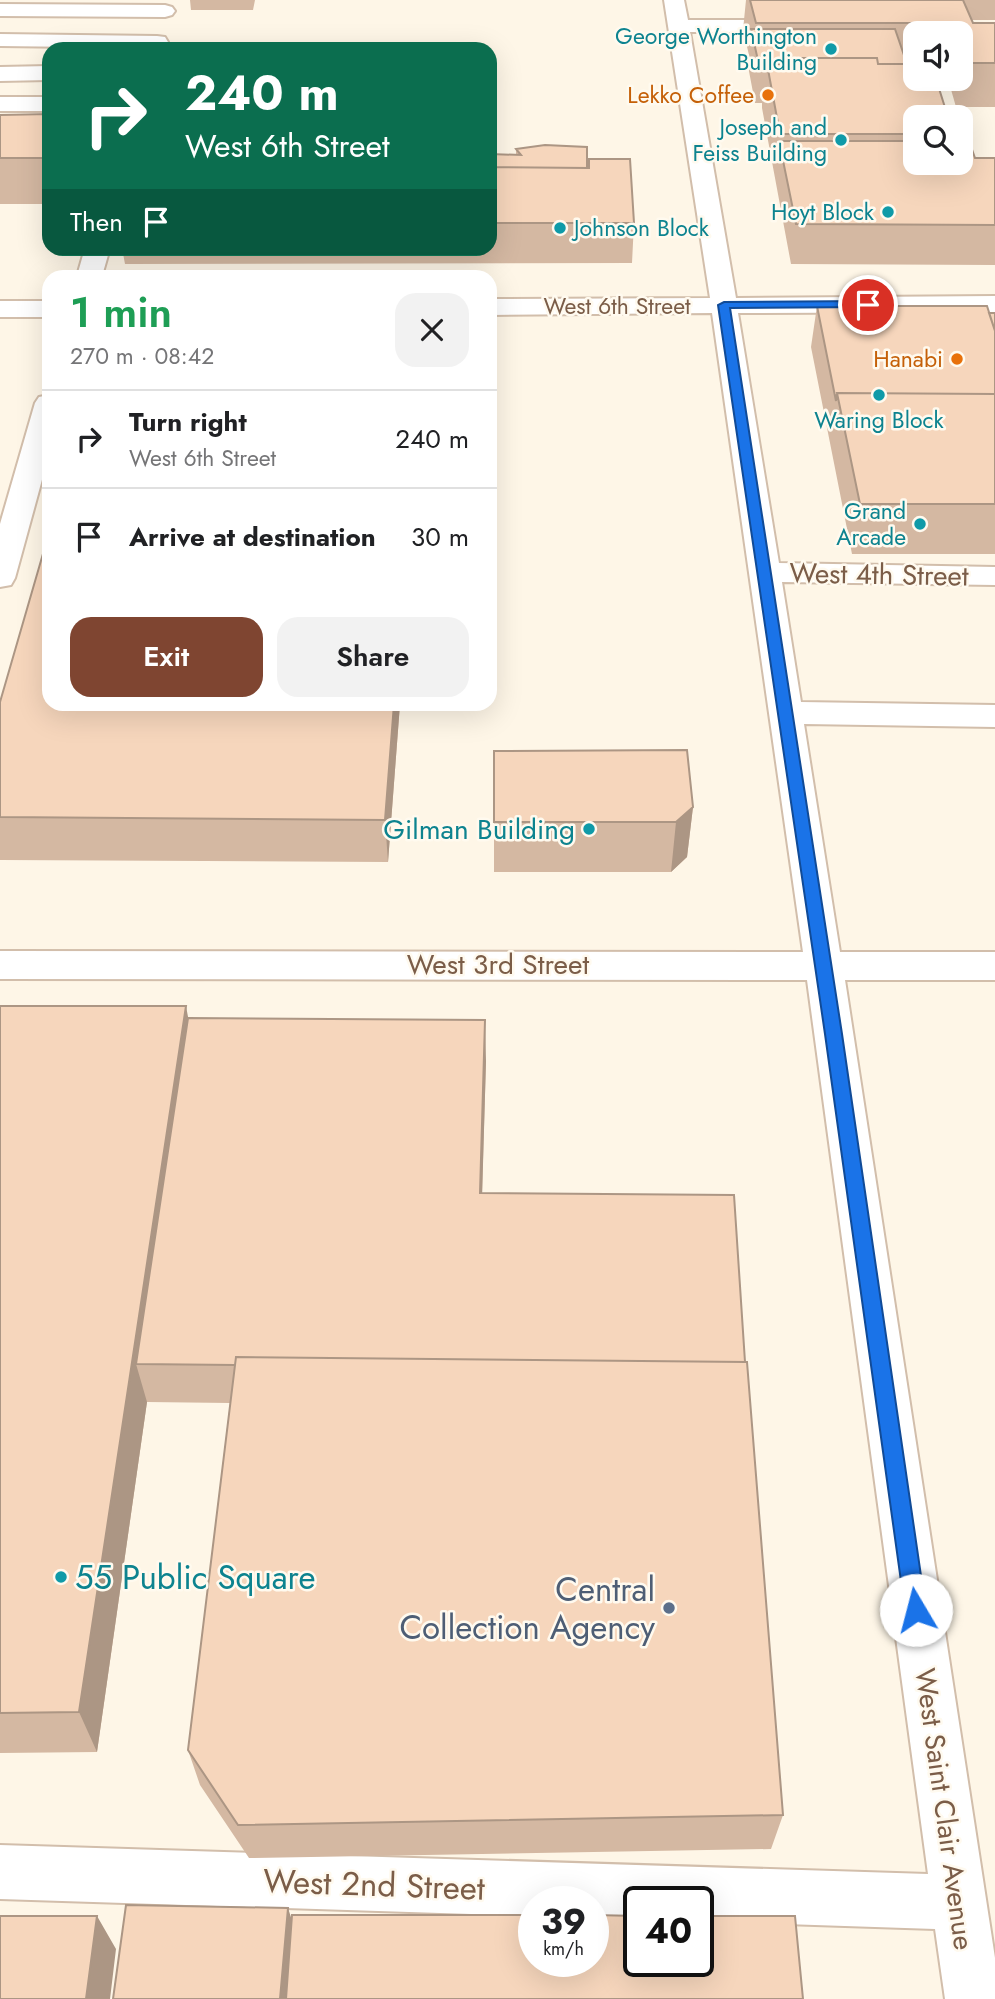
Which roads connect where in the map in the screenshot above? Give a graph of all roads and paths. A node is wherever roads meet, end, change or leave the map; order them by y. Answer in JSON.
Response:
{"nodes":[{"id":1,"x":674,"y":0,"type":"edge"},
{"id":2,"x":52,"y":5,"type":"edge"},
{"id":3,"x":167,"y":6,"type":"edge"},
{"id":4,"x":0,"y":10,"type":"edge"},
{"id":5,"x":812,"y":25,"type":"edge"},
{"id":6,"x":679,"y":26,"type":"junction"},
{"id":7,"x":0,"y":40,"type":"edge"},
{"id":8,"x":36,"y":40,"type":"junction"},
{"id":9,"x":84,"y":42,"type":"edge"},
{"id":10,"x":156,"y":42,"type":"edge"},
{"id":11,"x":42,"y":73,"type":"edge"},
{"id":12,"x":0,"y":74,"type":"edge"},
{"id":13,"x":0,"y":104,"type":"edge"},
{"id":14,"x":42,"y":104,"type":"edge"},
{"id":15,"x":995,"y":304,"type":"edge"},
{"id":16,"x":724,"y":305,"type":"junction"},
{"id":17,"x":497,"y":307,"type":"edge"},
{"id":18,"x":0,"y":309,"type":"edge"},
{"id":19,"x":42,"y":309,"type":"edge"},
{"id":20,"x":42,"y":429,"type":"edge"},
{"id":21,"x":763,"y":572,"type":"junction"},
{"id":22,"x":995,"y":576,"type":"edge"},
{"id":23,"x":0,"y":578,"type":"edge"},
{"id":24,"x":785,"y":713,"type":"junction"},
{"id":25,"x":995,"y":716,"type":"edge"},
{"id":26,"x":0,"y":965,"type":"edge"},
{"id":27,"x":821,"y":965,"type":"junction"},
{"id":28,"x":995,"y":966,"type":"edge"},
{"id":29,"x":0,"y":1872,"type":"edge"},
{"id":30,"x":959,"y":1902,"type":"junction"},
{"id":31,"x":973,"y":1999,"type":"edge"}],
"edges":[{"from":1,"to":6,"type":"street","name":"West Saint Clair Avenue"},
{"from":2,"to":3,"type":"street"},
{"from":2,"to":4,"type":"street"},
{"from":2,"to":8,"type":"street"},
{"from":3,"to":10,"type":"street"},
{"from":5,"to":6,"type":"street"},
{"from":6,"to":16,"type":"street","name":"West Saint Clair Avenue"},
{"from":7,"to":8,"type":"street"},
{"from":8,"to":9,"type":"street"},
{"from":11,"to":12,"type":"street"},
{"from":13,"to":14,"type":"street"},
{"from":15,"to":16,"type":"street","name":"West 6th Street"},
{"from":16,"to":17,"type":"street","name":"West 6th Street"},
{"from":16,"to":21,"type":"street","name":"West Saint Clair Avenue"},
{"from":18,"to":19,"type":"street"},
{"from":20,"to":23,"type":"street"},
{"from":21,"to":22,"type":"street","name":"West 4th Street"},
{"from":21,"to":24,"type":"street","name":"West Saint Clair Avenue"},
{"from":24,"to":25,"type":"street"},
{"from":24,"to":27,"type":"street","name":"West Saint Clair Avenue"},
{"from":26,"to":27,"type":"street","name":"West 3rd Street"},
{"from":27,"to":28,"type":"street","name":"West 3rd Street"},
{"from":27,"to":30,"type":"street","name":"West Saint Clair Avenue"},
{"from":29,"to":30,"type":"street","name":"West 2nd Street"},
{"from":30,"to":31,"type":"street","name":"West Saint Clair Avenue"}]}
